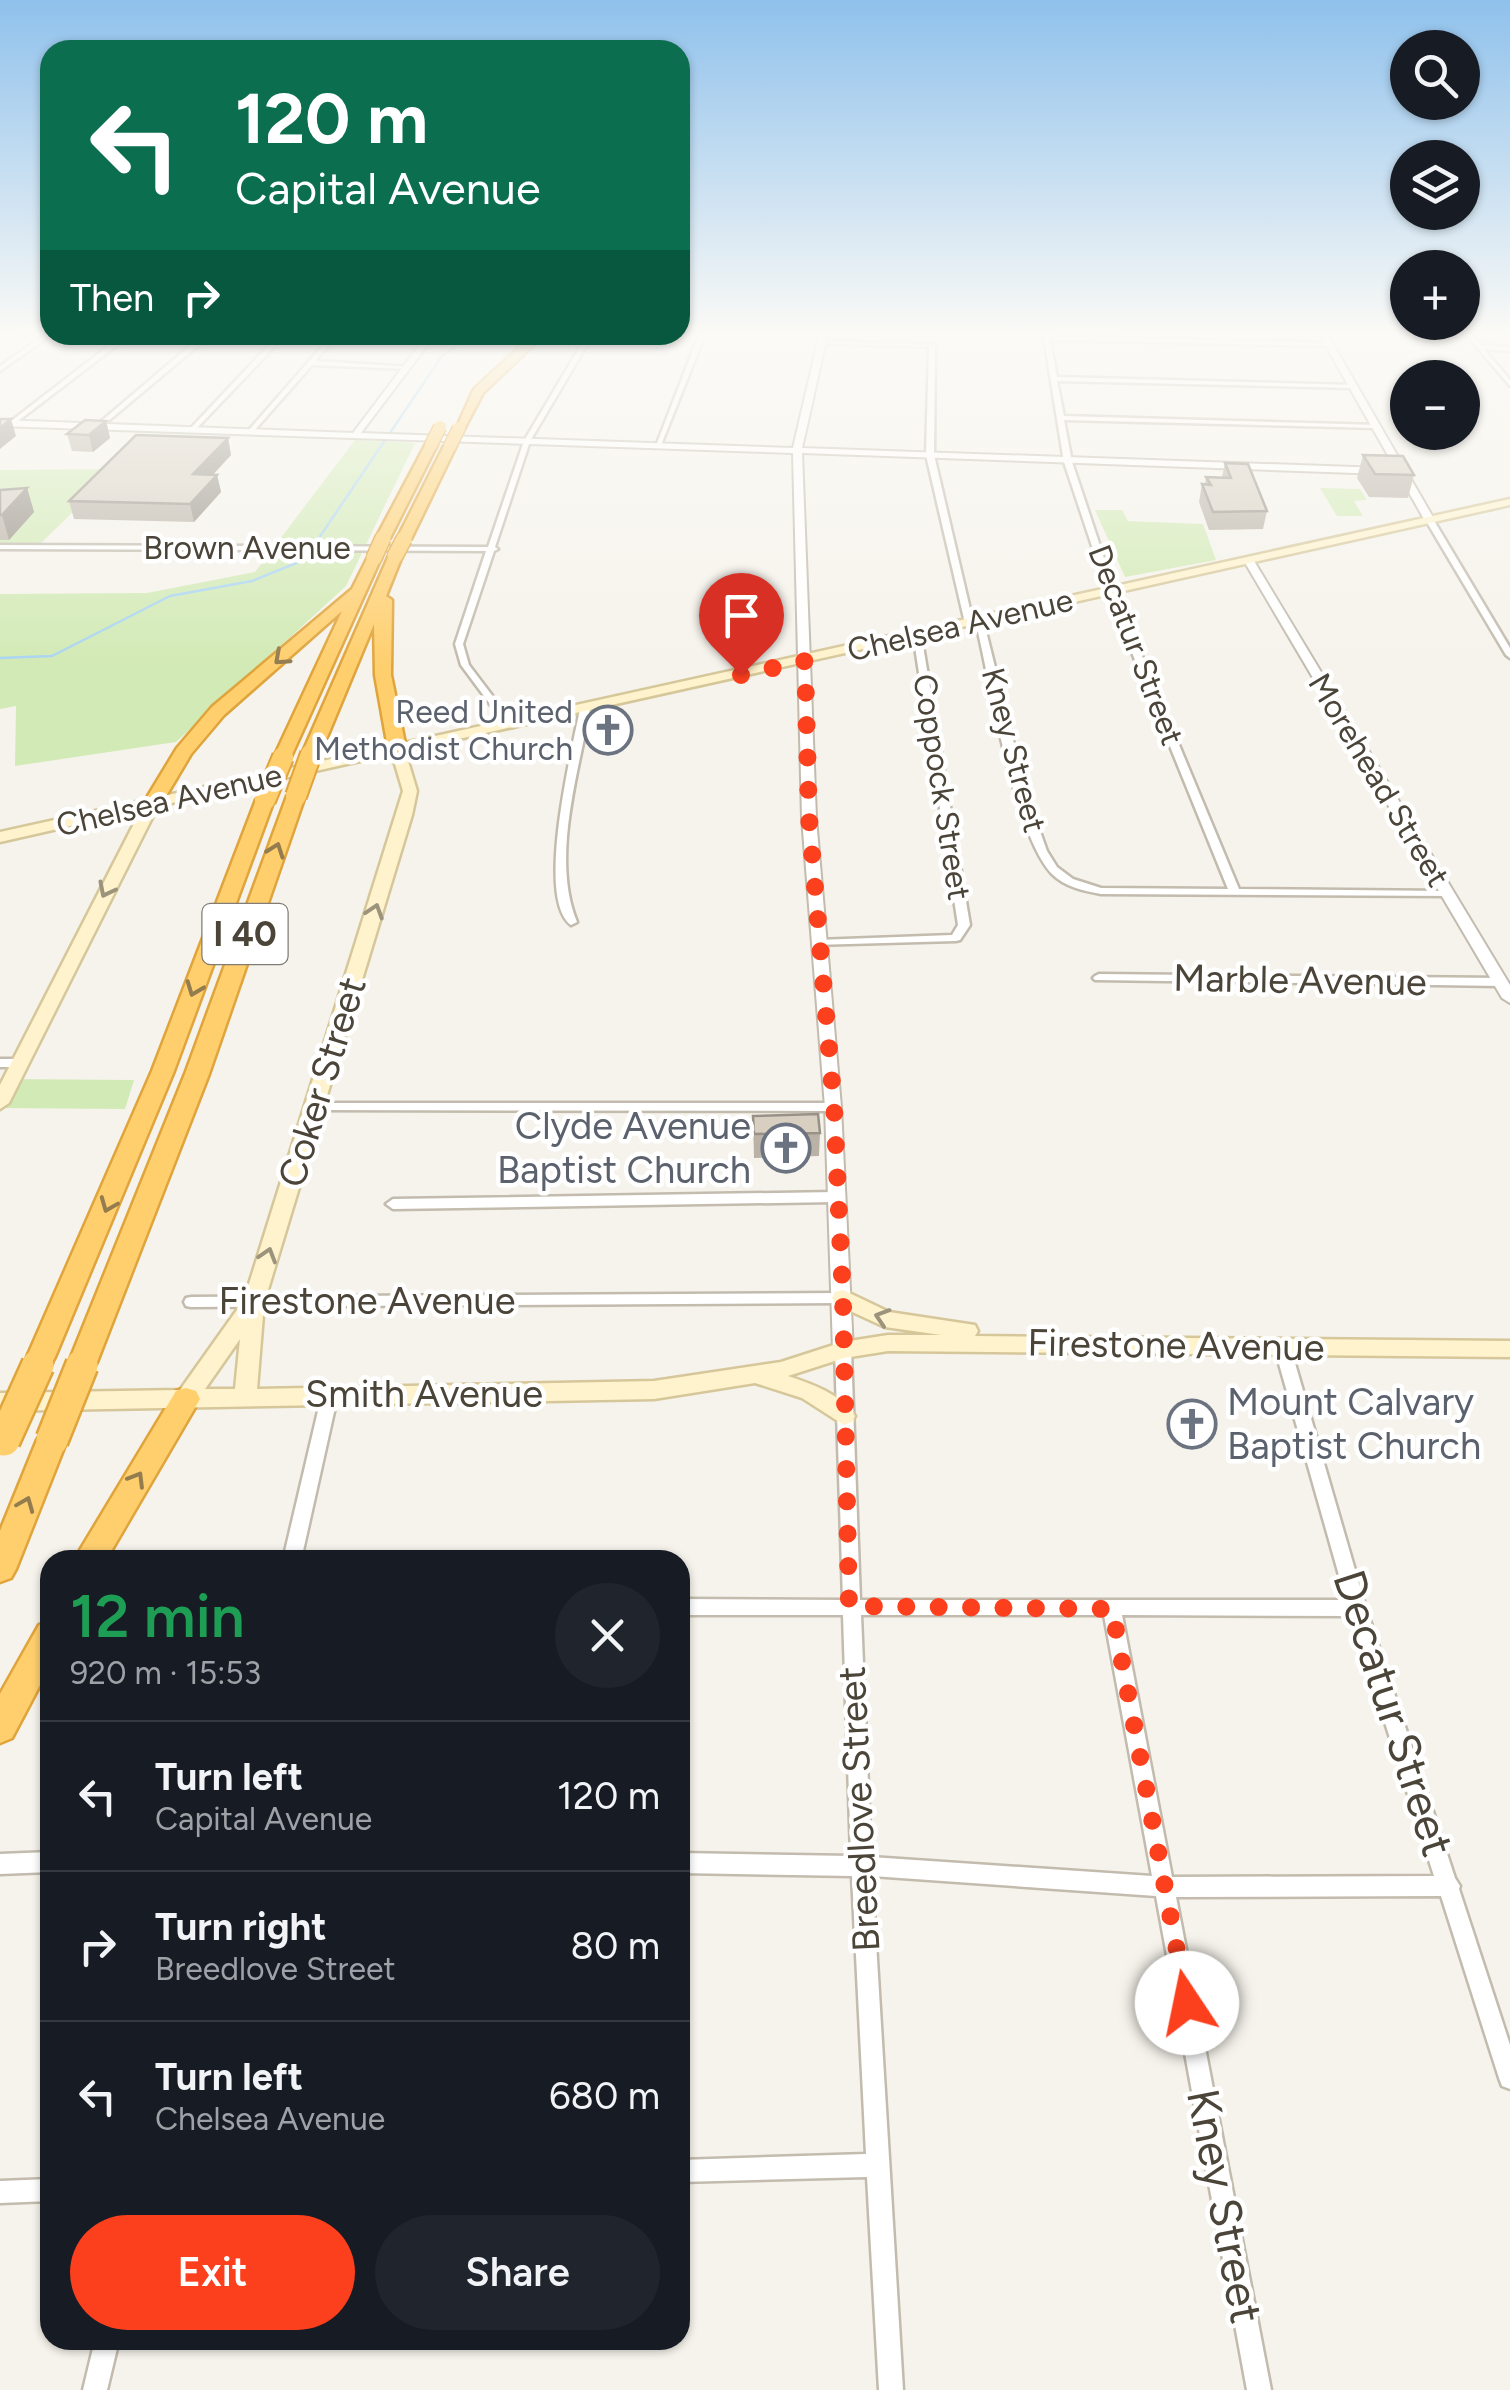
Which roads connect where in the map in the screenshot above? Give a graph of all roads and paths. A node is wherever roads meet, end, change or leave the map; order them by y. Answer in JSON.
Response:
{"nodes":[{"id":1,"x":432,"y":444,"type":"edge"},
{"id":2,"x":451,"y":444,"type":"edge"},
{"id":3,"x":526,"y":444,"type":"edge"},
{"id":4,"x":610,"y":444,"type":"edge"},
{"id":5,"x":798,"y":444,"type":"edge"},
{"id":6,"x":930,"y":444,"type":"edge"},
{"id":7,"x":1065,"y":444,"type":"edge"},
{"id":8,"x":1387,"y":444,"type":"edge"},
{"id":9,"x":658,"y":445,"type":"joint"},
{"id":10,"x":797,"y":449,"type":"junction"},
{"id":11,"x":930,"y":455,"type":"junction"},
{"id":12,"x":1068,"y":462,"type":"junction"},
{"id":13,"x":1404,"y":472,"type":"junction"},
{"id":14,"x":1510,"y":502,"type":"edge"},
{"id":15,"x":1429,"y":519,"type":"junction"},
{"id":16,"x":0,"y":547,"type":"edge"},
{"id":17,"x":378,"y":548,"type":"junction"},
{"id":18,"x":494,"y":549,"type":"junction"},
{"id":19,"x":392,"y":562,"type":"junction"},
{"id":20,"x":1249,"y":562,"type":"junction"},
{"id":21,"x":1111,"y":591,"type":"junction"},
{"id":22,"x":354,"y":594,"type":"junction"},
{"id":23,"x":969,"y":623,"type":"junction"},
{"id":24,"x":917,"y":634,"type":"junction"},
{"id":25,"x":1510,"y":655,"type":"edge"},
{"id":26,"x":805,"y":661,"type":"junction"},
{"id":27,"x":585,"y":709,"type":"junction"},
{"id":28,"x":510,"y":724,"type":"junction"},
{"id":29,"x":398,"y":748,"type":"junction"},
{"id":30,"x":152,"y":804,"type":"junction"},
{"id":31,"x":0,"y":838,"type":"edge"},
{"id":32,"x":1236,"y":892,"type":"junction"},
{"id":33,"x":1448,"y":894,"type":"junction"},
{"id":34,"x":571,"y":922,"type":"dead end"},
{"id":35,"x":817,"y":944,"type":"junction"},
{"id":36,"x":1099,"y":978,"type":"dead end"},
{"id":37,"x":1500,"y":982,"type":"junction"},
{"id":38,"x":1510,"y":998,"type":"edge"},
{"id":39,"x":22,"y":1062,"type":"junction"},
{"id":40,"x":0,"y":1063,"type":"edge"},
{"id":41,"x":0,"y":1104,"type":"edge"},
{"id":42,"x":834,"y":1106,"type":"junction"},
{"id":43,"x":316,"y":1107,"type":"junction"},
{"id":44,"x":835,"y":1198,"type":"junction"},
{"id":45,"x":393,"y":1204,"type":"dead end"},
{"id":46,"x":843,"y":1298,"type":"junction"},
{"id":47,"x":191,"y":1302,"type":"dead end"},
{"id":48,"x":254,"y":1302,"type":"junction"},
{"id":49,"x":992,"y":1342,"type":"junction"},
{"id":50,"x":1282,"y":1346,"type":"junction"},
{"id":51,"x":1510,"y":1349,"type":"edge"},
{"id":52,"x":842,"y":1350,"type":"junction"},
{"id":53,"x":756,"y":1374,"type":"junction"},
{"id":54,"x":330,"y":1394,"type":"junction"},
{"id":55,"x":245,"y":1396,"type":"junction"},
{"id":56,"x":186,"y":1399,"type":"junction"},
{"id":57,"x":0,"y":1402,"type":"edge"},
{"id":58,"x":844,"y":1416,"type":"junction"},
{"id":59,"x":2,"y":1445,"type":"edge"},
{"id":60,"x":96,"y":1550,"type":"edge"},
{"id":61,"x":294,"y":1550,"type":"edge"},
{"id":62,"x":0,"y":1569,"type":"edge"},
{"id":63,"x":690,"y":1606,"type":"edge"},
{"id":64,"x":849,"y":1606,"type":"junction"},
{"id":65,"x":1357,"y":1608,"type":"junction"},
{"id":66,"x":1112,"y":1609,"type":"junction"},
{"id":67,"x":40,"y":1653,"type":"edge"},
{"id":68,"x":0,"y":1727,"type":"edge"},
{"id":69,"x":40,"y":1862,"type":"edge"},
{"id":70,"x":690,"y":1863,"type":"edge"},
{"id":71,"x":0,"y":1864,"type":"edge"},
{"id":72,"x":861,"y":1866,"type":"junction"},
{"id":73,"x":1450,"y":1886,"type":"junction"},
{"id":74,"x":1165,"y":1887,"type":"junction"},
{"id":75,"x":1510,"y":2078,"type":"edge"},
{"id":76,"x":876,"y":2165,"type":"junction"},
{"id":77,"x":690,"y":2171,"type":"edge"},
{"id":78,"x":40,"y":2190,"type":"edge"},
{"id":79,"x":0,"y":2192,"type":"edge"},
{"id":80,"x":105,"y":2350,"type":"edge"},
{"id":81,"x":95,"y":2390,"type":"edge"},
{"id":82,"x":891,"y":2390,"type":"edge"},
{"id":83,"x":1259,"y":2390,"type":"edge"}],
"edges":[{"from":1,"to":17,"type":"highway","number":"I 40","bridge":true},
{"from":2,"to":19,"type":"highway","number":"I 40","bridge":true},
{"from":3,"to":18,"type":"street"},
{"from":4,"to":9,"type":"street"},
{"from":5,"to":10,"type":"street","name":"Breedlove Street"},
{"from":6,"to":11,"type":"street","name":"Kney Street"},
{"from":7,"to":12,"type":"street","name":"Decatur Street"},
{"from":8,"to":13,"type":"street"},
{"from":9,"to":10,"type":"street"},
{"from":10,"to":11,"type":"street"},
{"from":10,"to":26,"type":"street","name":"Breedlove Street"},
{"from":11,"to":12,"type":"street"},
{"from":11,"to":23,"type":"street","name":"Kney Street"},
{"from":12,"to":13,"type":"street"},
{"from":12,"to":21,"type":"street","name":"Decatur Street"},
{"from":13,"to":15,"type":"street"},
{"from":14,"to":15,"type":"main road","name":"Chelsea Avenue"},
{"from":15,"to":20,"type":"main road","name":"Chelsea Avenue"},
{"from":15,"to":25,"type":"street"},
{"from":16,"to":17,"type":"street","name":"Brown Avenue"},
{"from":17,"to":18,"type":"street","name":"Brown Avenue"},
{"from":17,"to":22,"type":"highway","number":"I 40"},
{"from":18,"to":28,"type":"street"},
{"from":19,"to":29,"type":"highway"},
{"from":62,"to":19,"type":"highway","number":"I 40","one_way":true,"bridge":true},
{"from":20,"to":21,"type":"main road","name":"Chelsea Avenue"},
{"from":20,"to":33,"type":"street","name":"Morehead Street"},
{"from":21,"to":23,"type":"main road","name":"Chelsea Avenue"},
{"from":21,"to":32,"type":"street","name":"Decatur Street"},
{"from":22,"to":30,"type":"highway","one_way":true},
{"from":22,"to":59,"type":"highway","number":"I 40","one_way":true,"bridge":true},
{"from":23,"to":24,"type":"main road","name":"Chelsea Avenue"},
{"from":23,"to":32,"type":"street","name":"Kney Street"},
{"from":24,"to":26,"type":"main road","name":"Chelsea Avenue"},
{"from":24,"to":35,"type":"street","name":"Coppock Street"},
{"from":26,"to":27,"type":"main road","name":"Chelsea Avenue"},
{"from":26,"to":35,"type":"street","name":"Breedlove Street"},
{"from":27,"to":28,"type":"main road","name":"Chelsea Avenue"},
{"from":27,"to":34,"type":"street"},
{"from":28,"to":29,"type":"main road","name":"Chelsea Avenue"},
{"from":29,"to":30,"type":"main road","name":"Chelsea Avenue"},
{"from":43,"to":29,"type":"main road","name":"Coker Street","one_way":true},
{"from":30,"to":31,"type":"main road","name":"Chelsea Avenue"},
{"from":30,"to":39,"type":"main road","one_way":true},
{"from":32,"to":33,"type":"street"},
{"from":33,"to":37,"type":"street","name":"Morehead Street"},
{"from":35,"to":42,"type":"street","name":"Breedlove Street"},
{"from":36,"to":37,"type":"street","name":"Marble Avenue"},
{"from":37,"to":38,"type":"street","name":"Morehead Street"},
{"from":39,"to":40,"type":"street"},
{"from":39,"to":41,"type":"main road"},
{"from":42,"to":43,"type":"street"},
{"from":42,"to":44,"type":"street","name":"Breedlove Street"},
{"from":48,"to":43,"type":"main road","name":"Coker Street","one_way":true},
{"from":44,"to":45,"type":"street"},
{"from":44,"to":46,"type":"street","name":"Breedlove Street"},
{"from":46,"to":48,"type":"street","name":"Firestone Avenue"},
{"from":49,"to":46,"type":"main road","one_way":true},
{"from":46,"to":52,"type":"street","name":"Breedlove Street"},
{"from":47,"to":48,"type":"street","name":"Firestone Avenue"},
{"from":48,"to":55,"type":"main road"},
{"from":48,"to":56,"type":"main road","name":"Coker Street"},
{"from":49,"to":50,"type":"main road","name":"Firestone Avenue"},
{"from":49,"to":52,"type":"main road","name":"Firestone Avenue"},
{"from":50,"to":51,"type":"main road","name":"Firestone Avenue"},
{"from":50,"to":65,"type":"street","name":"Decatur Street"},
{"from":52,"to":53,"type":"main road","name":"Smith Avenue"},
{"from":52,"to":58,"type":"street","name":"Breedlove Street"},
{"from":53,"to":54,"type":"main road","name":"Smith Avenue"},
{"from":53,"to":58,"type":"main road"},
{"from":54,"to":55,"type":"main road","name":"Smith Avenue"},
{"from":54,"to":61,"type":"street"},
{"from":55,"to":56,"type":"main road","name":"Smith Avenue"},
{"from":56,"to":57,"type":"main road","name":"Smith Avenue"},
{"from":60,"to":56,"type":"highway","one_way":true},
{"from":58,"to":64,"type":"street","name":"Breedlove Street"},
{"from":63,"to":64,"type":"street"},
{"from":64,"to":66,"type":"street"},
{"from":64,"to":72,"type":"street","name":"Breedlove Street"},
{"from":65,"to":66,"type":"street"},
{"from":65,"to":73,"type":"street","name":"Decatur Street"},
{"from":66,"to":74,"type":"street","name":"Kney Street"},
{"from":67,"to":68,"type":"highway"},
{"from":69,"to":71,"type":"street"},
{"from":70,"to":72,"type":"street"},
{"from":72,"to":74,"type":"street"},
{"from":72,"to":76,"type":"street","name":"Breedlove Street"},
{"from":73,"to":74,"type":"street"},
{"from":73,"to":75,"type":"street","name":"Decatur Street"},
{"from":74,"to":83,"type":"street","name":"Kney Street"},
{"from":76,"to":77,"type":"street"},
{"from":76,"to":82,"type":"street","name":"Breedlove Street"},
{"from":78,"to":79,"type":"street"},
{"from":80,"to":81,"type":"street"}]}
